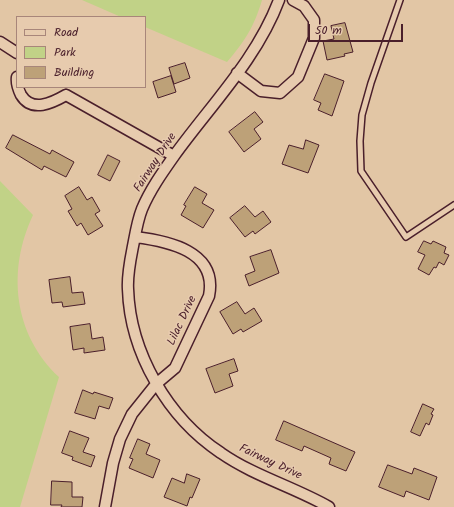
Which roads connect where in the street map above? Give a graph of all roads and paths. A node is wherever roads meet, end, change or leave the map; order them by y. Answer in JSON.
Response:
{"nodes":[{"id":1,"x":279,"y":0,"type":"edge"},
{"id":2,"x":293,"y":0,"type":"edge"},
{"id":3,"x":400,"y":0,"type":"edge"},
{"id":4,"x":0,"y":42,"type":"edge"},
{"id":5,"x":16,"y":52,"type":"edge"},
{"id":6,"x":237,"y":73,"type":"junction"},
{"id":7,"x":17,"y":88,"type":"edge"},
{"id":8,"x":65,"y":91,"type":"edge"},
{"id":9,"x":174,"y":156,"type":"junction"},
{"id":10,"x":454,"y":205,"type":"edge"},
{"id":11,"x":135,"y":237,"type":"junction"},
{"id":12,"x":156,"y":384,"type":"junction"},
{"id":13,"x":106,"y":507,"type":"edge"},
{"id":14,"x":328,"y":507,"type":"edge"}],
"edges":[{"from":1,"to":6,"type":"street","name":"Fairway Drive"},
{"from":2,"to":6,"type":"street"},
{"from":3,"to":10,"type":"lane"},
{"from":4,"to":5,"type":"street"},
{"from":6,"to":9,"type":"street","name":"Fairway Drive"},
{"from":7,"to":8,"type":"street"},
{"from":8,"to":9,"type":"street"},
{"from":9,"to":11,"type":"street","name":"Fairway Drive"},
{"from":11,"to":12,"type":"street","name":"Fairway Drive"},
{"from":11,"to":12,"type":"street","name":"Lilac Drive"},
{"from":12,"to":13,"type":"street","name":"Lilac Drive"},
{"from":12,"to":14,"type":"street","name":"Fairway Drive"}]}
